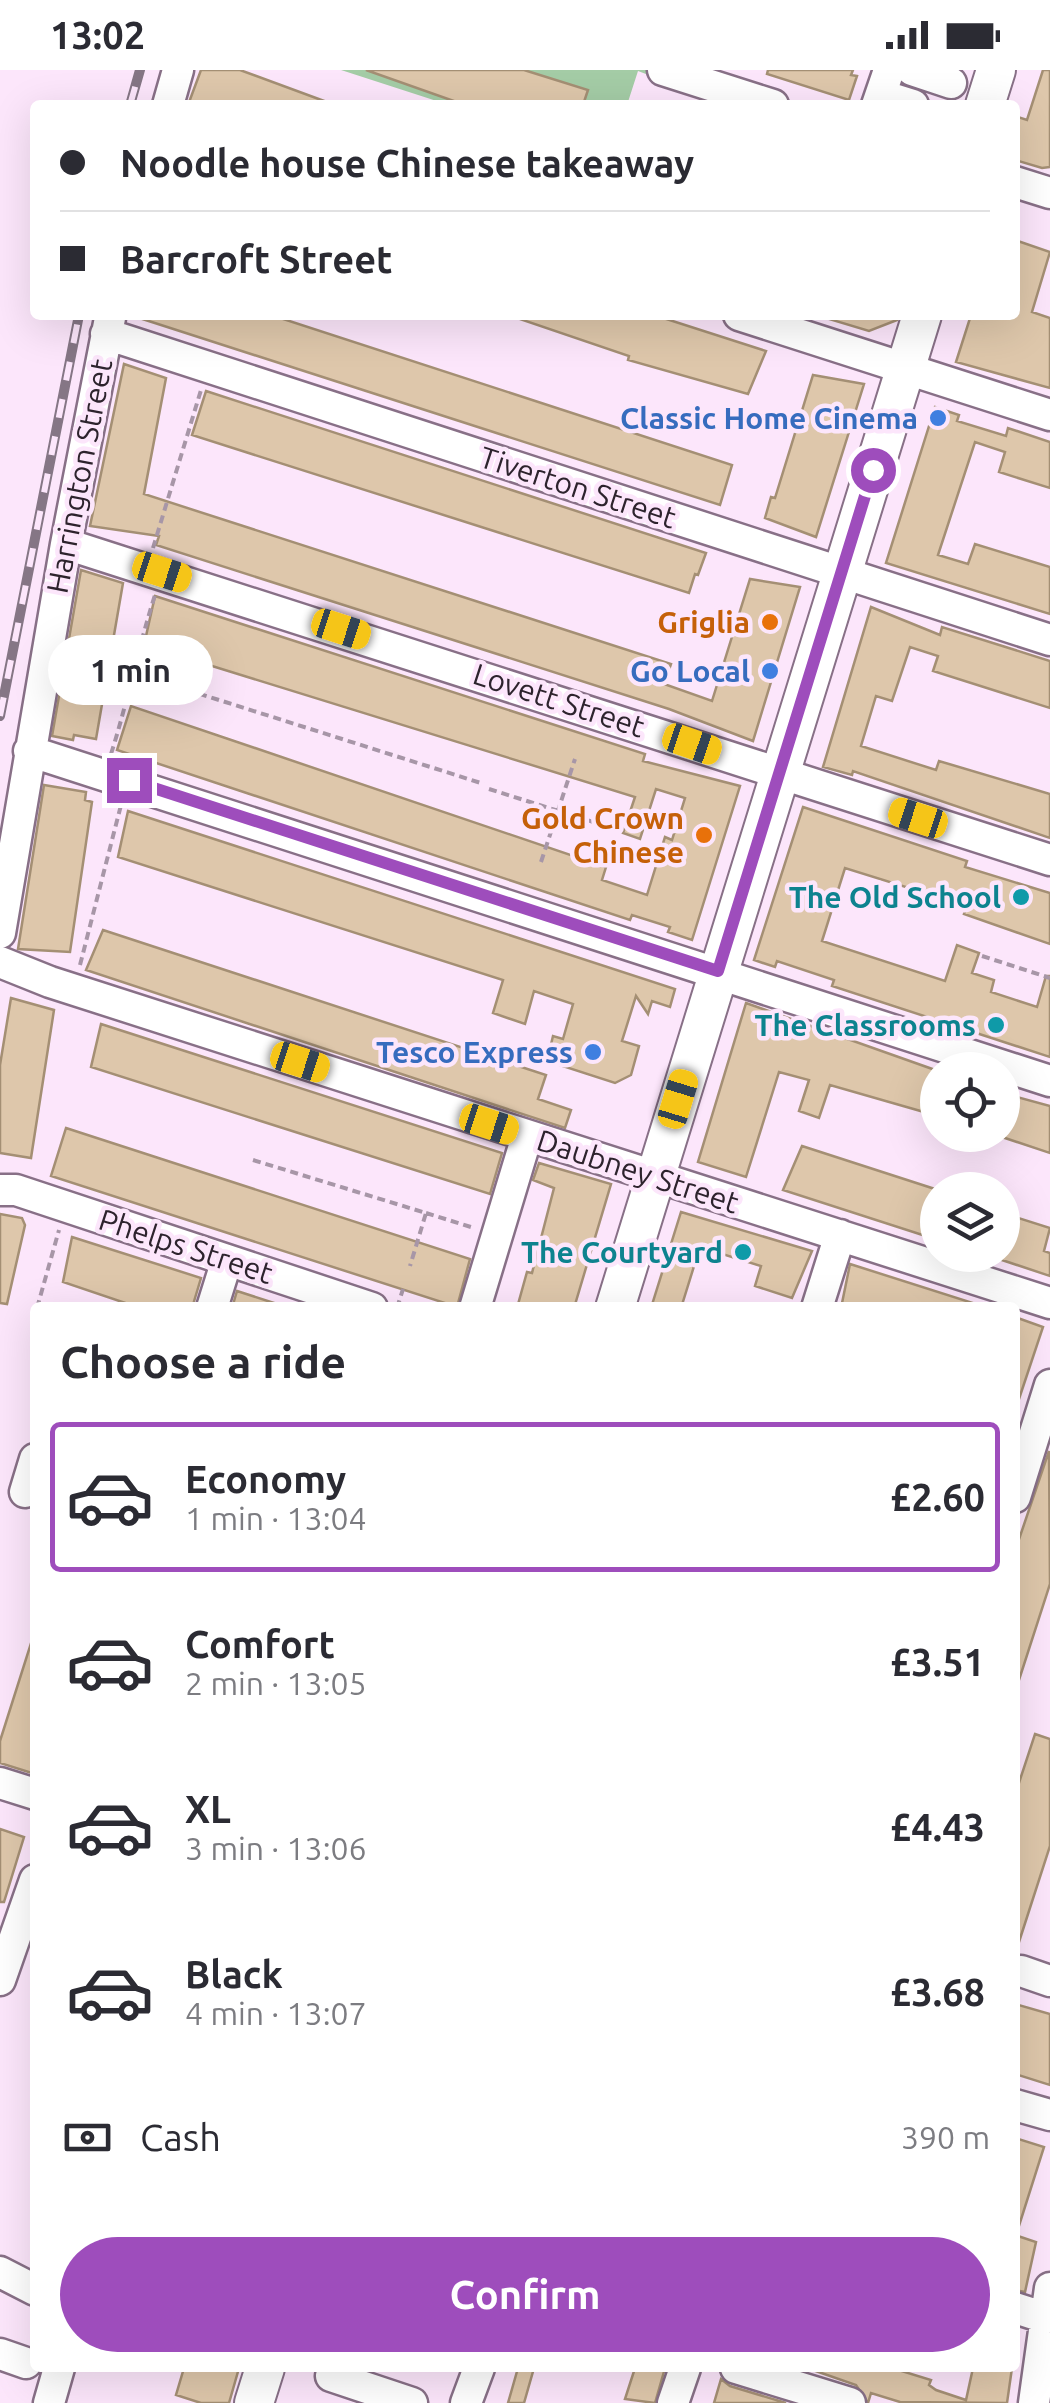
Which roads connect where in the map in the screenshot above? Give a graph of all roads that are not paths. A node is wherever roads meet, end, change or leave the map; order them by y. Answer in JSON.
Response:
{"nodes":[{"id":1,"x":178,"y":70,"type":"edge"},
{"id":2,"x":912,"y":70,"type":"edge"},
{"id":3,"x":996,"y":70,"type":"edge"},
{"id":4,"x":680,"y":73,"type":"edge"},
{"id":5,"x":950,"y":86,"type":"edge"},
{"id":6,"x":169,"y":100,"type":"edge"},
{"id":7,"x":758,"y":100,"type":"edge"},
{"id":8,"x":987,"y":100,"type":"edge"},
{"id":9,"x":1020,"y":184,"type":"edge"},
{"id":10,"x":1050,"y":193,"type":"edge"},
{"id":11,"x":755,"y":320,"type":"edge"},
{"id":12,"x":920,"y":320,"type":"edge"},
{"id":13,"x":108,"y":325,"type":"edge"},
{"id":14,"x":906,"y":368,"type":"junction"},
{"id":15,"x":1050,"y":415,"type":"edge"},
{"id":16,"x":66,"y":544,"type":"junction"},
{"id":17,"x":840,"y":572,"type":"junction"},
{"id":18,"x":1050,"y":640,"type":"edge"},
{"id":19,"x":29,"y":751,"type":"junction"},
{"id":20,"x":780,"y":774,"type":"junction"},
{"id":21,"x":1050,"y":860,"type":"edge"},
{"id":22,"x":0,"y":933,"type":"edge"},
{"id":23,"x":0,"y":962,"type":"edge"},
{"id":24,"x":718,"y":971,"type":"junction"},
{"id":25,"x":1050,"y":1081,"type":"edge"},
{"id":26,"x":527,"y":1136,"type":"junction"},
{"id":27,"x":654,"y":1177,"type":"junction"},
{"id":28,"x":0,"y":1190,"type":"edge"},
{"id":29,"x":840,"y":1235,"type":"junction"},
{"id":30,"x":227,"y":1260,"type":"junction"},
{"id":31,"x":214,"y":1302,"type":"edge"},
{"id":32,"x":354,"y":1302,"type":"edge"},
{"id":33,"x":477,"y":1302,"type":"edge"},
{"id":34,"x":617,"y":1302,"type":"edge"},
{"id":35,"x":819,"y":1302,"type":"edge"},
{"id":36,"x":1050,"y":1303,"type":"edge"},
{"id":37,"x":1050,"y":1385,"type":"edge"},
{"id":38,"x":30,"y":1475,"type":"edge"},
{"id":39,"x":1020,"y":1481,"type":"edge"},
{"id":40,"x":25,"y":1492,"type":"dead end"},
{"id":41,"x":0,"y":1783,"type":"edge"},
{"id":42,"x":30,"y":1792,"type":"edge"},
{"id":43,"x":30,"y":1890,"type":"edge"},
{"id":44,"x":9,"y":1933,"type":"edge"},
{"id":45,"x":1021,"y":1971,"type":"dead end"},
{"id":46,"x":0,"y":1980,"type":"edge"},
{"id":47,"x":1050,"y":1981,"type":"edge"},
{"id":48,"x":1020,"y":2106,"type":"edge"},
{"id":49,"x":1050,"y":2115,"type":"edge"},
{"id":50,"x":0,"y":2272,"type":"edge"},
{"id":51,"x":30,"y":2287,"type":"edge"},
{"id":52,"x":1048,"y":2303,"type":"edge"},
{"id":53,"x":1020,"y":2307,"type":"edge"},
{"id":54,"x":59,"y":2372,"type":"edge"},
{"id":55,"x":264,"y":2372,"type":"edge"},
{"id":56,"x":290,"y":2372,"type":"edge"},
{"id":57,"x":478,"y":2372,"type":"edge"},
{"id":58,"x":684,"y":2372,"type":"edge"},
{"id":59,"x":749,"y":2372,"type":"edge"},
{"id":60,"x":339,"y":2374,"type":"edge"},
{"id":61,"x":49,"y":2403,"type":"edge"},
{"id":62,"x":254,"y":2403,"type":"edge"},
{"id":63,"x":280,"y":2403,"type":"edge"},
{"id":64,"x":412,"y":2403,"type":"edge"},
{"id":65,"x":466,"y":2403,"type":"edge"},
{"id":66,"x":674,"y":2403,"type":"edge"},
{"id":67,"x":850,"y":2403,"type":"edge"},
{"id":68,"x":1034,"y":2403,"type":"edge"}],
"edges":[{"from":1,"to":6,"type":"street"},
{"from":2,"to":5,"type":"street"},
{"from":3,"to":8,"type":"main road"},
{"from":4,"to":7,"type":"street"},
{"from":9,"to":10,"type":"street"},
{"from":11,"to":14,"type":"street"},
{"from":12,"to":14,"type":"main road"},
{"from":13,"to":16,"type":"street","name":"Harrington Street"},
{"from":13,"to":17,"type":"street","name":"Tiverton Street"},
{"from":14,"to":15,"type":"street"},
{"from":14,"to":17,"type":"main road"},
{"from":16,"to":19,"type":"street","name":"Harrington Street"},
{"from":16,"to":20,"type":"street","name":"Lovett Street"},
{"from":17,"to":18,"type":"street","name":"Tiverton Street"},
{"from":17,"to":20,"type":"main road"},
{"from":19,"to":22,"type":"street","name":"Harrington Street"},
{"from":19,"to":24,"type":"street"},
{"from":20,"to":21,"type":"street","name":"Lovett Street"},
{"from":20,"to":24,"type":"main road"},
{"from":23,"to":26,"type":"street","name":"Daubney Street"},
{"from":24,"to":25,"type":"street"},
{"from":24,"to":27,"type":"main road"},
{"from":26,"to":27,"type":"street","name":"Daubney Street"},
{"from":26,"to":33,"type":"street"},
{"from":27,"to":29,"type":"street","name":"Daubney Street"},
{"from":27,"to":34,"type":"main road"},
{"from":28,"to":30,"type":"street","name":"Phelps Street"},
{"from":29,"to":35,"type":"street"},
{"from":29,"to":36,"type":"street","name":"Daubney Street"},
{"from":30,"to":31,"type":"street"},
{"from":30,"to":32,"type":"street","name":"Phelps Street"},
{"from":37,"to":39,"type":"street"},
{"from":38,"to":40,"type":"street"},
{"from":41,"to":42,"type":"street"},
{"from":43,"to":44,"type":"street"},
{"from":44,"to":46,"type":"street"},
{"from":45,"to":47,"type":"street"},
{"from":48,"to":49,"type":"street"},
{"from":50,"to":51,"type":"street"},
{"from":52,"to":53,"type":"street"},
{"from":52,"to":68,"type":"street"},
{"from":54,"to":61,"type":"street"},
{"from":55,"to":62,"type":"main road"},
{"from":56,"to":63,"type":"main road"},
{"from":57,"to":65,"type":"street"},
{"from":58,"to":66,"type":"street"},
{"from":59,"to":67,"type":"street"},
{"from":60,"to":64,"type":"street"}]}
